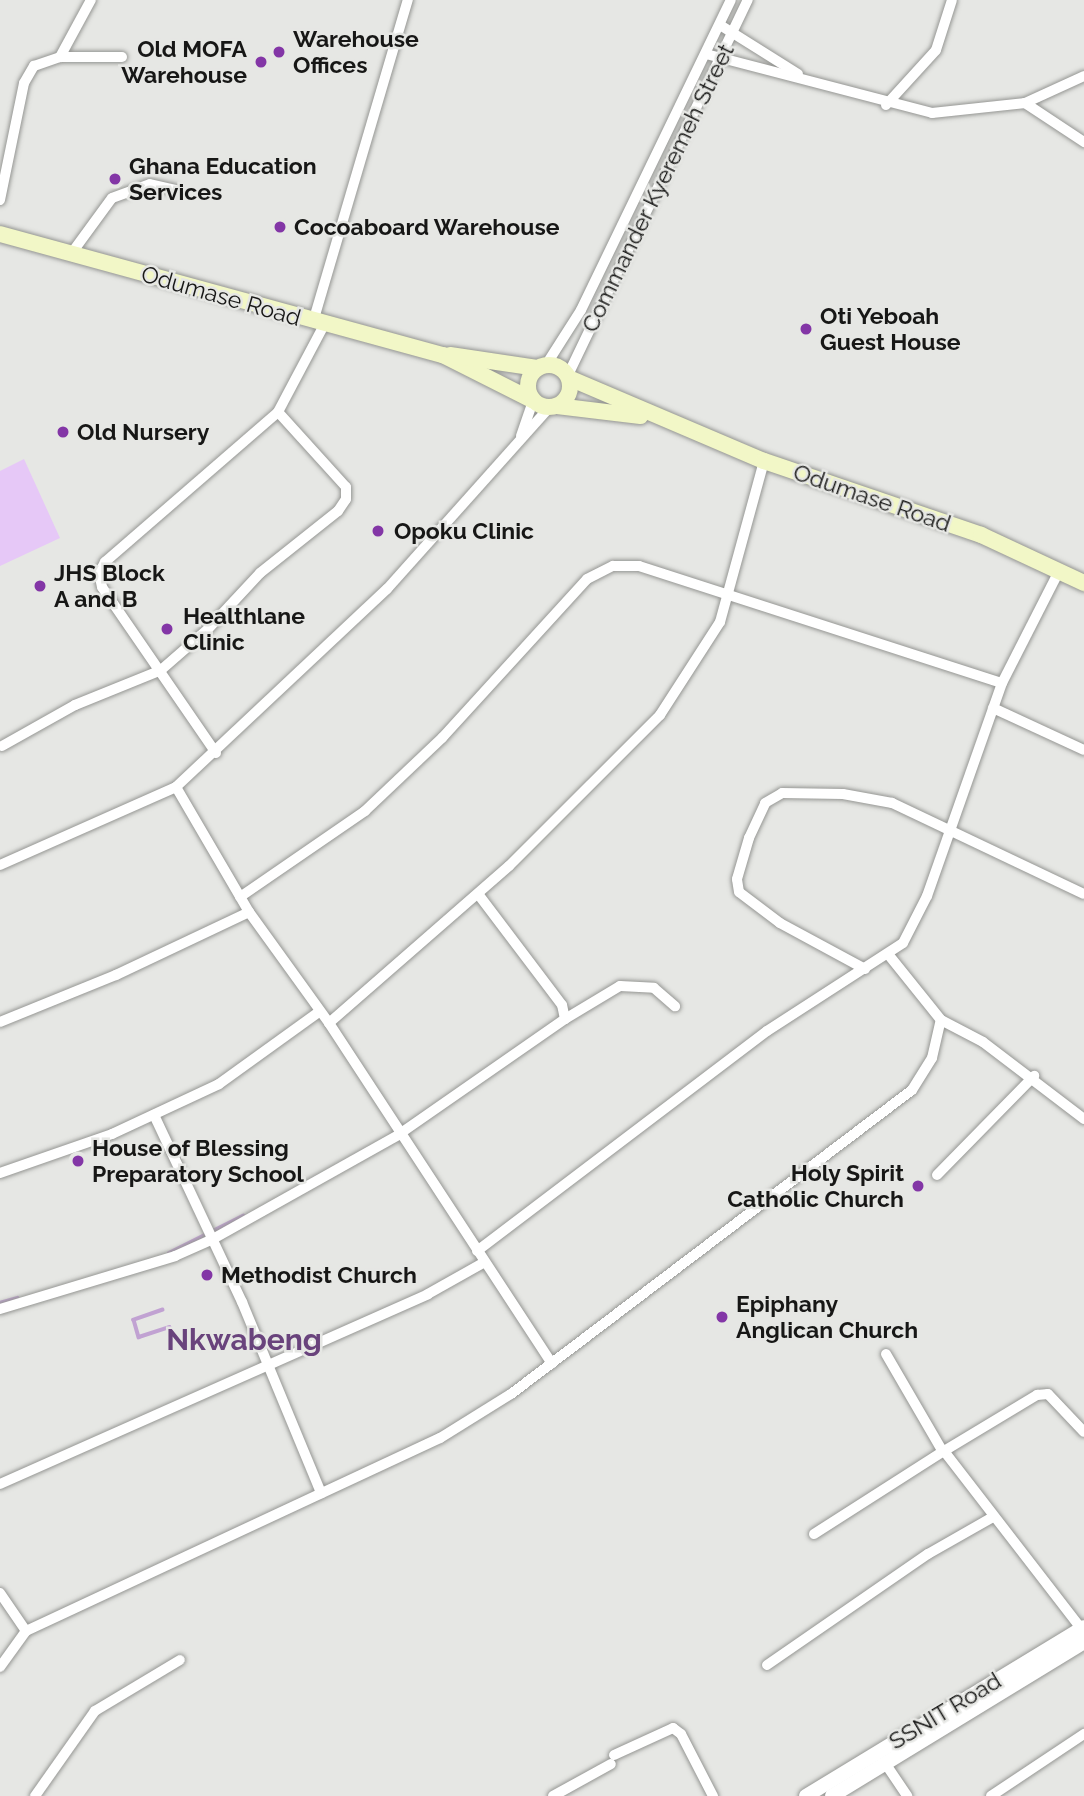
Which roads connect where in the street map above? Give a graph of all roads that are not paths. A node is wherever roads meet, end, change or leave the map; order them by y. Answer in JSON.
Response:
{"nodes":[{"id":1,"x":91,"y":0,"type":"edge"},
{"id":2,"x":408,"y":0,"type":"edge"},
{"id":3,"x":731,"y":0,"type":"edge"},
{"id":4,"x":748,"y":0,"type":"edge"},
{"id":5,"x":952,"y":0,"type":"edge"},
{"id":6,"x":720,"y":24,"type":"junction"},
{"id":7,"x":734,"y":31,"type":"junction"},
{"id":8,"x":706,"y":54,"type":"junction"},
{"id":9,"x":60,"y":57,"type":"junction"},
{"id":10,"x":122,"y":57,"type":"dead end"},
{"id":11,"x":722,"y":60,"type":"junction"},
{"id":12,"x":1084,"y":76,"type":"edge"},
{"id":13,"x":803,"y":78,"type":"junction"},
{"id":14,"x":1025,"y":103,"type":"junction"},
{"id":15,"x":886,"y":104,"type":"junction"},
{"id":16,"x":1084,"y":142,"type":"edge"},
{"id":17,"x":175,"y":190,"type":"dead end"},
{"id":18,"x":0,"y":200,"type":"edge"},
{"id":19,"x":0,"y":234,"type":"edge"},
{"id":20,"x":71,"y":254,"type":"junction"},
{"id":21,"x":318,"y":324,"type":"junction"},
{"id":22,"x":443,"y":355,"type":"junction"},
{"id":23,"x":542,"y":366,"type":"junction"},
{"id":24,"x":568,"y":376,"type":"junction"},
{"id":25,"x":543,"y":404,"type":"junction"},
{"id":26,"x":278,"y":412,"type":"junction"},
{"id":27,"x":656,"y":419,"type":"junction"},
{"id":28,"x":521,"y":436,"type":"junction"},
{"id":29,"x":764,"y":461,"type":"junction"},
{"id":30,"x":1059,"y":571,"type":"junction"},
{"id":31,"x":1084,"y":583,"type":"edge"},
{"id":32,"x":730,"y":594,"type":"junction"},
{"id":33,"x":161,"y":670,"type":"junction"},
{"id":34,"x":1002,"y":683,"type":"junction"},
{"id":35,"x":993,"y":708,"type":"junction"},
{"id":36,"x":2,"y":746,"type":"edge"},
{"id":37,"x":1084,"y":750,"type":"edge"},
{"id":38,"x":216,"y":753,"type":"junction"},
{"id":39,"x":176,"y":787,"type":"junction"},
{"id":40,"x":950,"y":827,"type":"junction"},
{"id":41,"x":0,"y":865,"type":"edge"},
{"id":42,"x":478,"y":894,"type":"junction"},
{"id":43,"x":1084,"y":894,"type":"edge"},
{"id":44,"x":240,"y":897,"type":"junction"},
{"id":45,"x":249,"y":912,"type":"junction"},
{"id":46,"x":888,"y":954,"type":"junction"},
{"id":47,"x":865,"y":969,"type":"junction"},
{"id":48,"x":675,"y":1006,"type":"dead end"},
{"id":49,"x":319,"y":1012,"type":"junction"},
{"id":50,"x":565,"y":1019,"type":"junction"},
{"id":51,"x":941,"y":1020,"type":"junction"},
{"id":52,"x":0,"y":1022,"type":"edge"},
{"id":53,"x":329,"y":1023,"type":"junction"},
{"id":54,"x":1034,"y":1076,"type":"junction"},
{"id":55,"x":154,"y":1115,"type":"junction"},
{"id":56,"x":1084,"y":1119,"type":"edge"},
{"id":57,"x":398,"y":1135,"type":"junction"},
{"id":58,"x":0,"y":1173,"type":"edge"},
{"id":59,"x":937,"y":1175,"type":"dead end"},
{"id":60,"x":213,"y":1239,"type":"junction"},
{"id":61,"x":477,"y":1251,"type":"junction"},
{"id":62,"x":483,"y":1263,"type":"junction"},
{"id":63,"x":1,"y":1305,"type":"edge"},
{"id":64,"x":886,"y":1354,"type":"dead end"},
{"id":65,"x":552,"y":1364,"type":"junction"},
{"id":66,"x":266,"y":1365,"type":"junction"},
{"id":67,"x":1084,"y":1432,"type":"edge"},
{"id":68,"x":944,"y":1452,"type":"junction"},
{"id":69,"x":0,"y":1483,"type":"edge"},
{"id":70,"x":321,"y":1493,"type":"junction"},
{"id":71,"x":991,"y":1518,"type":"junction"},
{"id":72,"x":814,"y":1534,"type":"dead end"},
{"id":73,"x":0,"y":1593,"type":"edge"},
{"id":74,"x":26,"y":1630,"type":"junction"},
{"id":75,"x":1083,"y":1632,"type":"edge"},
{"id":76,"x":180,"y":1660,"type":"dead end"},
{"id":77,"x":767,"y":1665,"type":"dead end"},
{"id":78,"x":1031,"y":1666,"type":"junction"},
{"id":79,"x":0,"y":1667,"type":"edge"},
{"id":80,"x":1084,"y":1734,"type":"edge"},
{"id":81,"x":885,"y":1763,"type":"junction"},
{"id":82,"x":35,"y":1796,"type":"edge"},
{"id":83,"x":553,"y":1796,"type":"edge"},
{"id":84,"x":713,"y":1796,"type":"edge"},
{"id":85,"x":806,"y":1796,"type":"edge"},
{"id":86,"x":832,"y":1796,"type":"edge"},
{"id":87,"x":907,"y":1796,"type":"edge"},
{"id":88,"x":991,"y":1796,"type":"edge"}],
"edges":[{"from":1,"to":9,"type":"street"},
{"from":2,"to":21,"type":"street"},
{"from":3,"to":6,"type":"street","name":"Commander Kyeremeh Street"},
{"from":4,"to":7,"type":"street","name":"Commander Kyeremeh Street"},
{"from":5,"to":15,"type":"street"},
{"from":6,"to":7,"type":"street"},
{"from":6,"to":8,"type":"street","name":"Commander Kyeremeh Street"},
{"from":7,"to":11,"type":"street","name":"Commander Kyeremeh Street"},
{"from":7,"to":13,"type":"street"},
{"from":8,"to":11,"type":"street"},
{"from":8,"to":23,"type":"street","name":"Commander Kyeremeh Street"},
{"from":9,"to":10,"type":"street"},
{"from":9,"to":18,"type":"street"},
{"from":11,"to":13,"type":"street"},
{"from":11,"to":24,"type":"street","name":"Commander Kyeremeh Street"},
{"from":12,"to":14,"type":"street"},
{"from":13,"to":15,"type":"street"},
{"from":14,"to":15,"type":"street"},
{"from":14,"to":16,"type":"street"},
{"from":17,"to":20,"type":"street"},
{"from":19,"to":20,"type":"main road","name":"Odumase Road"},
{"from":20,"to":21,"type":"main road","name":"Odumase Road"},
{"from":21,"to":22,"type":"main road","name":"Odumase Road"},
{"from":21,"to":26,"type":"street"},
{"from":22,"to":23,"type":"main road","name":"Odumase Road"},
{"from":22,"to":25,"type":"main road","name":"Odumase Road"},
{"from":23,"to":24,"type":"main road","name":"Odumase Road"},
{"from":23,"to":25,"type":"main road"},
{"from":24,"to":25,"type":"main road"},
{"from":24,"to":27,"type":"main road","name":"Odumase Road"},
{"from":25,"to":27,"type":"main road","name":"Odumase Road"},
{"from":25,"to":28,"type":"street"},
{"from":25,"to":28,"type":"street"},
{"from":26,"to":33,"type":"street"},
{"from":26,"to":33,"type":"street"},
{"from":27,"to":29,"type":"main road","name":"Odumase Road"},
{"from":28,"to":38,"type":"street"},
{"from":29,"to":30,"type":"main road","name":"Odumase Road"},
{"from":29,"to":32,"type":"street"},
{"from":30,"to":31,"type":"main road","name":"Odumase Road"},
{"from":30,"to":34,"type":"street"},
{"from":32,"to":34,"type":"street"},
{"from":32,"to":42,"type":"street"},
{"from":32,"to":44,"type":"street"},
{"from":33,"to":36,"type":"street"},
{"from":33,"to":38,"type":"street"},
{"from":34,"to":35,"type":"street"},
{"from":35,"to":37,"type":"street"},
{"from":35,"to":40,"type":"street"},
{"from":38,"to":39,"type":"street"},
{"from":39,"to":41,"type":"street"},
{"from":39,"to":44,"type":"street"},
{"from":40,"to":43,"type":"street"},
{"from":40,"to":46,"type":"street"},
{"from":40,"to":47,"type":"street"},
{"from":42,"to":50,"type":"street"},
{"from":42,"to":53,"type":"street"},
{"from":44,"to":45,"type":"street"},
{"from":45,"to":49,"type":"street"},
{"from":45,"to":52,"type":"street"},
{"from":46,"to":47,"type":"street"},
{"from":46,"to":51,"type":"street"},
{"from":47,"to":61,"type":"street"},
{"from":48,"to":50,"type":"street"},
{"from":49,"to":53,"type":"street"},
{"from":49,"to":55,"type":"street"},
{"from":50,"to":57,"type":"street"},
{"from":51,"to":54,"type":"street"},
{"from":51,"to":65,"type":"street"},
{"from":53,"to":57,"type":"street"},
{"from":54,"to":56,"type":"street"},
{"from":54,"to":59,"type":"street"},
{"from":55,"to":58,"type":"street"},
{"from":55,"to":60,"type":"street"},
{"from":57,"to":60,"type":"street"},
{"from":57,"to":61,"type":"street"},
{"from":60,"to":63,"type":"street"},
{"from":60,"to":66,"type":"street"},
{"from":61,"to":62,"type":"street"},
{"from":62,"to":65,"type":"street"},
{"from":62,"to":66,"type":"street"},
{"from":64,"to":68,"type":"street"},
{"from":65,"to":70,"type":"street"},
{"from":66,"to":69,"type":"street"},
{"from":66,"to":70,"type":"street"},
{"from":67,"to":68,"type":"street"},
{"from":68,"to":71,"type":"street"},
{"from":68,"to":72,"type":"street"},
{"from":70,"to":74,"type":"street"},
{"from":71,"to":75,"type":"street"},
{"from":71,"to":77,"type":"street"},
{"from":73,"to":74,"type":"street"},
{"from":74,"to":79,"type":"street"},
{"from":75,"to":78,"type":"street","name":"SSNIT Road"},
{"from":76,"to":82,"type":"street"},
{"from":78,"to":81,"type":"street","name":"SSNIT Road"},
{"from":78,"to":85,"type":"street","name":"SSNIT Road"},
{"from":80,"to":88,"type":"street"},
{"from":81,"to":86,"type":"street","name":"SSNIT Road"},
{"from":81,"to":87,"type":"street"},
{"from":83,"to":84,"type":"street"}]}
